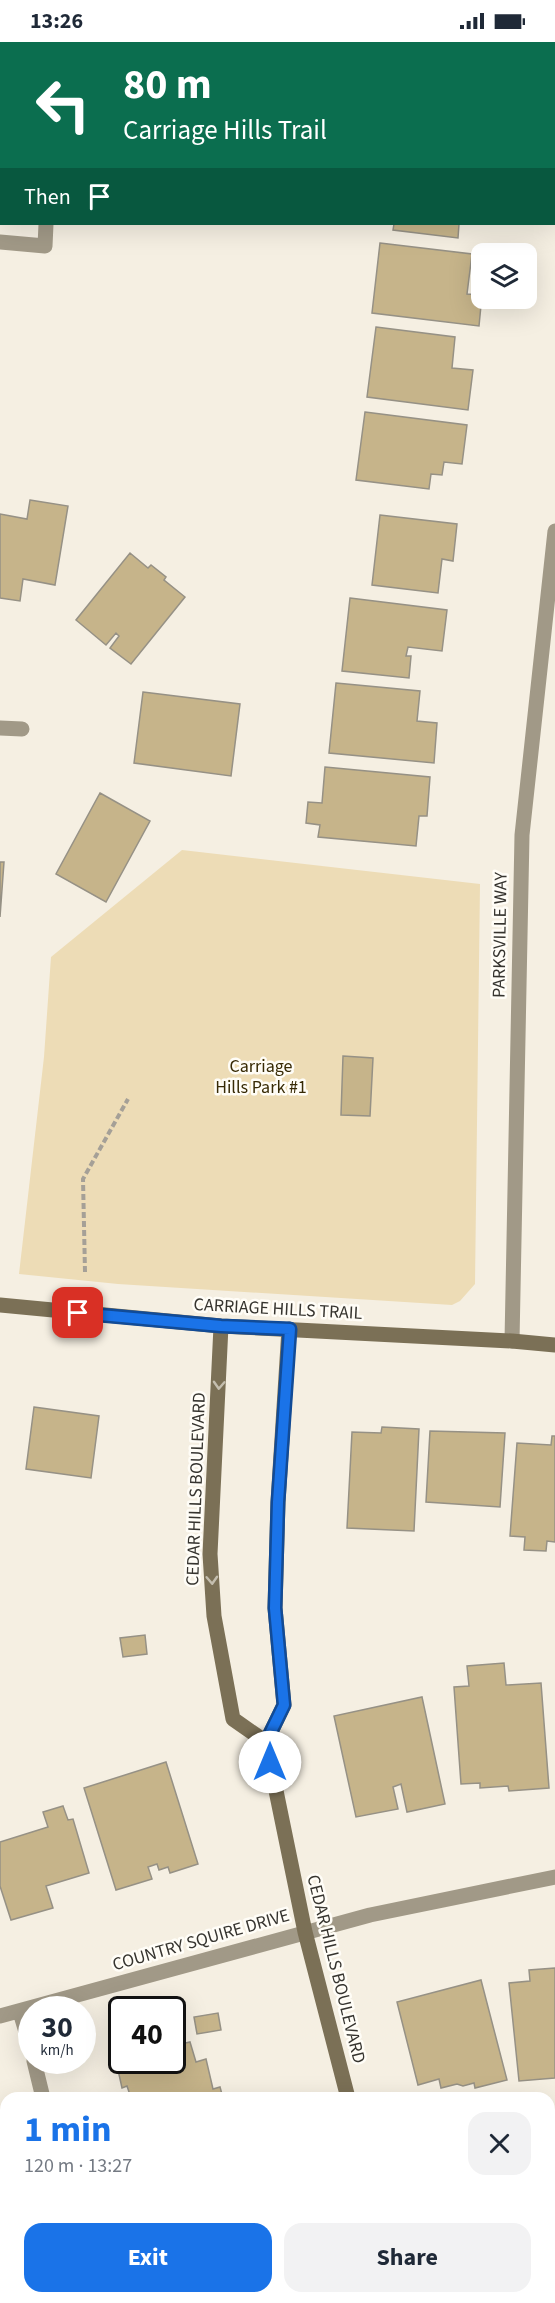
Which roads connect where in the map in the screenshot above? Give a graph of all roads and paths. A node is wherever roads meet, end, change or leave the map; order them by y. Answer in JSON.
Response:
{"nodes":[{"id":1,"x":46,"y":225,"type":"edge"},
{"id":2,"x":0,"y":242,"type":"edge"},
{"id":3,"x":555,"y":531,"type":"edge"},
{"id":4,"x":0,"y":728,"type":"edge"},
{"id":5,"x":22,"y":729,"type":"dead end"},
{"id":6,"x":128,"y":1099,"type":"dead end"},
{"id":7,"x":85,"y":1272,"type":"dead end"},
{"id":8,"x":0,"y":1305,"type":"edge"},
{"id":9,"x":221,"y":1326,"type":"junction"},
{"id":10,"x":290,"y":1329,"type":"junction"},
{"id":11,"x":512,"y":1341,"type":"junction"},
{"id":12,"x":555,"y":1345,"type":"edge"},
{"id":13,"x":266,"y":1742,"type":"junction"},
{"id":14,"x":555,"y":1877,"type":"edge"},
{"id":15,"x":305,"y":1932,"type":"junction"},
{"id":16,"x":77,"y":1996,"type":"edge"},
{"id":17,"x":18,"y":2012,"type":"edge"},
{"id":18,"x":0,"y":2016,"type":"edge"},
{"id":19,"x":37,"y":2074,"type":"edge"},
{"id":20,"x":42,"y":2092,"type":"edge"},
{"id":21,"x":346,"y":2092,"type":"edge"}],
"edges":[{"from":1,"to":2,"type":"street"},
{"from":3,"to":11,"type":"street","name":"PARKSVILLE WAY"},
{"from":4,"to":5,"type":"street"},
{"from":6,"to":7,"type":"path"},
{"from":8,"to":9,"type":"street","name":"CARRIAGE HILLS TRAIL"},
{"from":9,"to":10,"type":"street","name":"CARRIAGE HILLS TRAIL"},
{"from":9,"to":13,"type":"street","name":"CEDAR HILLS BOULEVARD","one_way":true},
{"from":10,"to":11,"type":"street","name":"CARRIAGE HILLS TRAIL"},
{"from":10,"to":13,"type":"street"},
{"from":11,"to":12,"type":"street","name":"CARRIAGE HILLS TRAIL"},
{"from":13,"to":15,"type":"street","name":"CEDAR HILLS BOULEVARD"},
{"from":14,"to":15,"type":"street","name":"COUNTRY SQUIRE DRIVE"},
{"from":15,"to":16,"type":"street","name":"COUNTRY SQUIRE DRIVE"},
{"from":15,"to":21,"type":"street","name":"CEDAR HILLS BOULEVARD"},
{"from":17,"to":18,"type":"street","name":"COUNTRY SQUIRE DRIVE"},
{"from":19,"to":20,"type":"street"}]}
